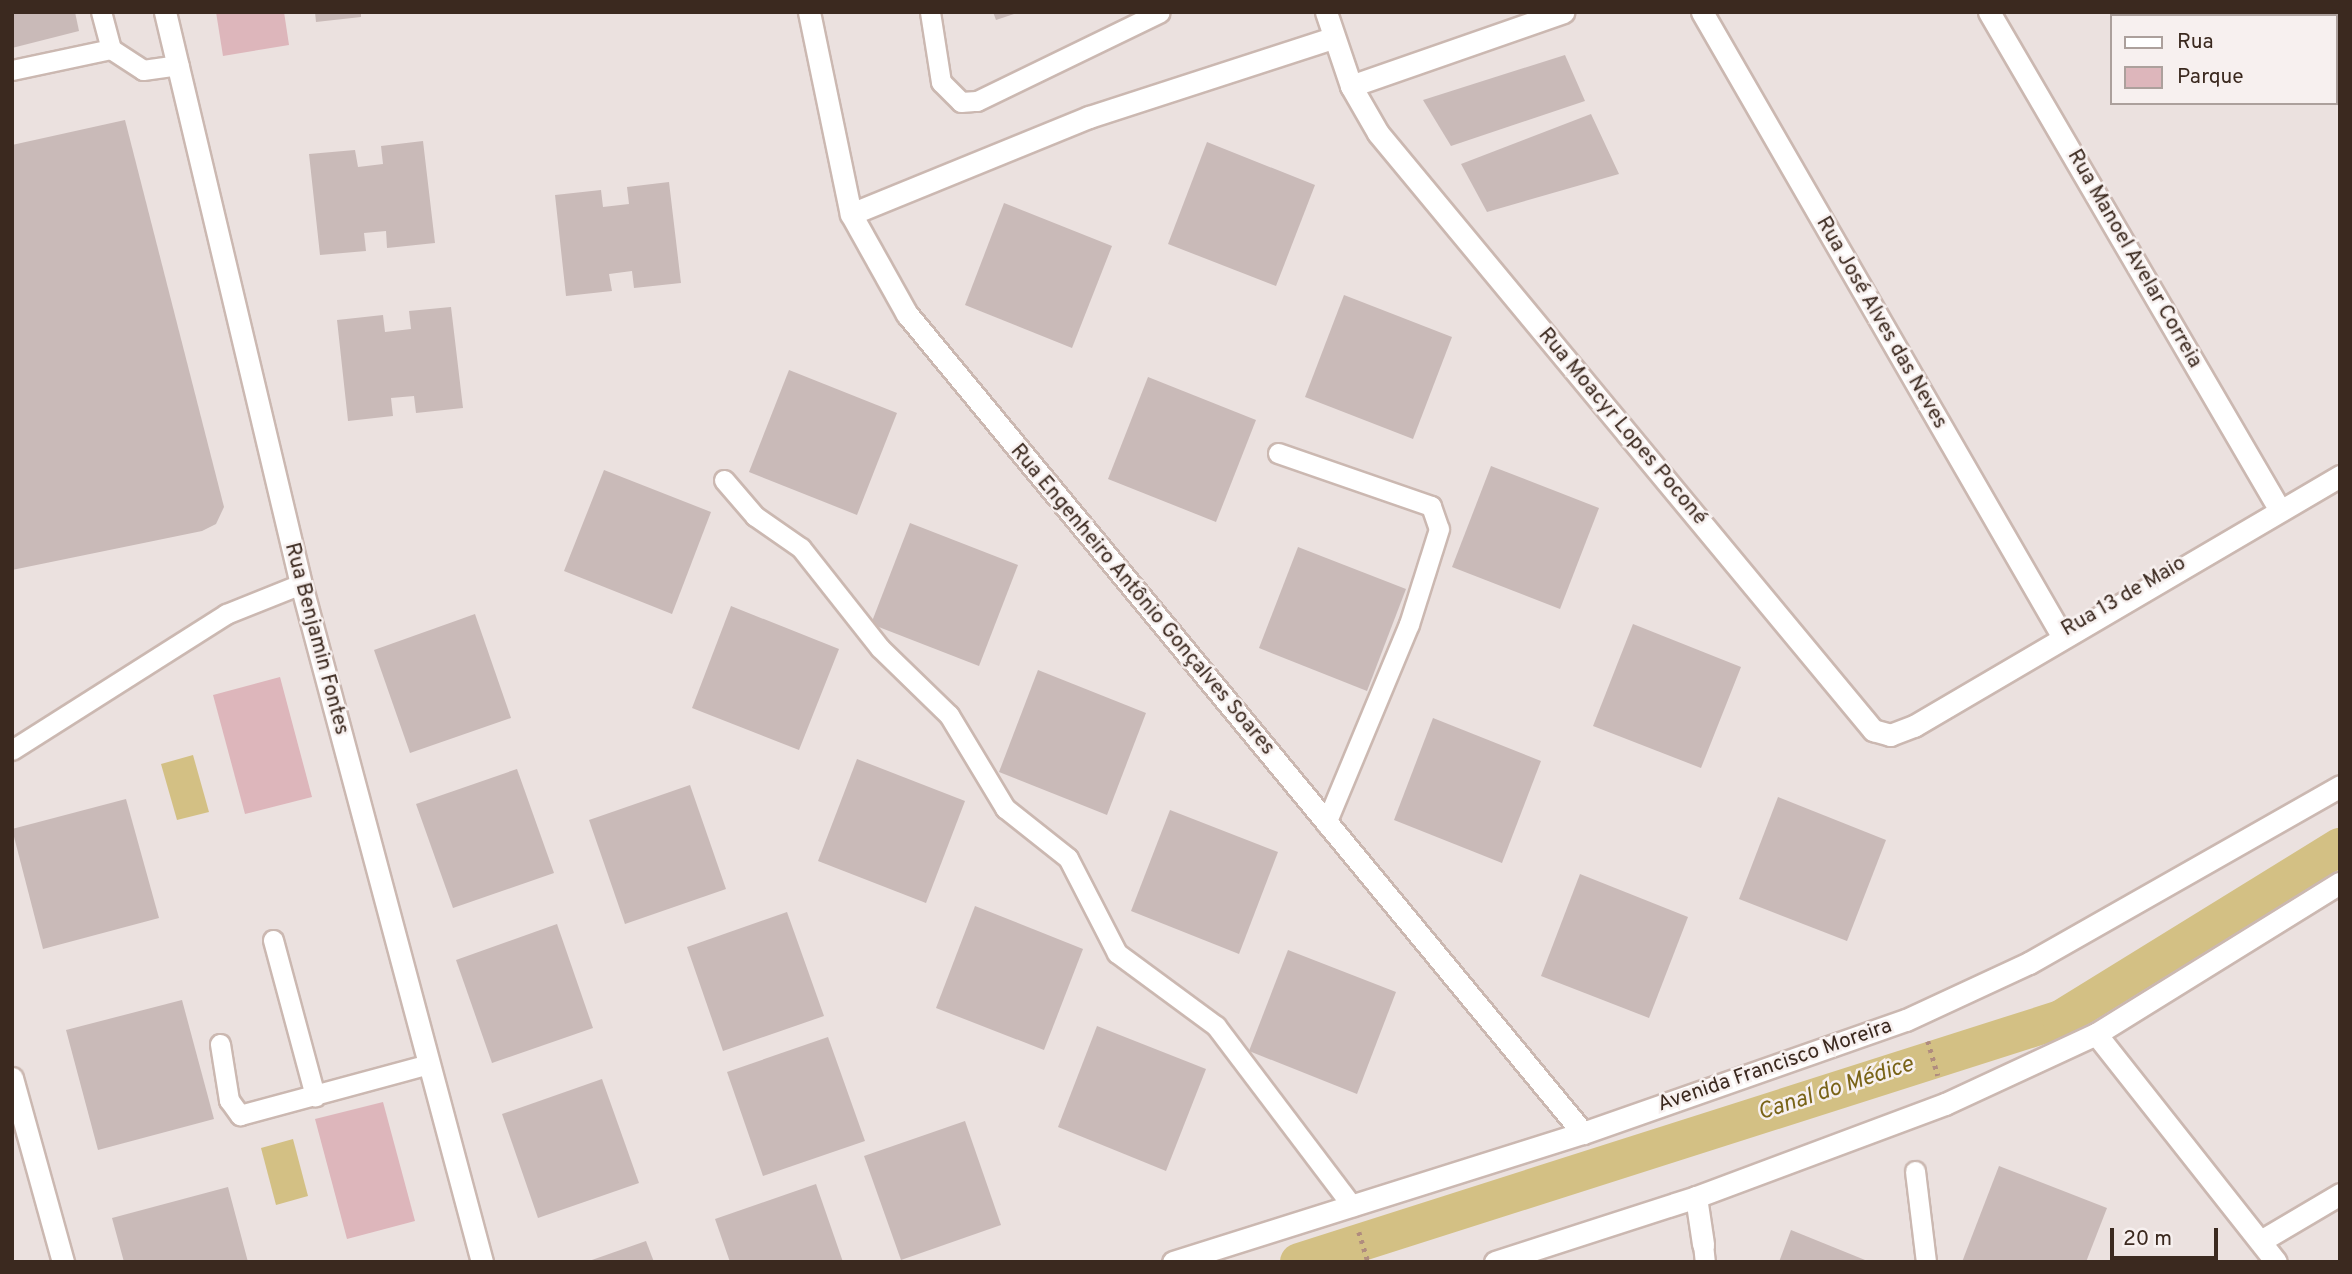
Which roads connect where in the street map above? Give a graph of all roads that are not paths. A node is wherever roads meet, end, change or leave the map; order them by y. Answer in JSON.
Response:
{"nodes":[{"id":1,"x":101,"y":12,"type":"edge"},
{"id":2,"x":165,"y":12,"type":"edge"},
{"id":3,"x":809,"y":12,"type":"edge"},
{"id":4,"x":930,"y":12,"type":"edge"},
{"id":5,"x":1160,"y":12,"type":"edge"},
{"id":6,"x":1326,"y":12,"type":"edge"},
{"id":7,"x":1564,"y":12,"type":"edge"},
{"id":8,"x":1702,"y":12,"type":"edge"},
{"id":9,"x":1989,"y":12,"type":"edge"},
{"id":10,"x":1332,"y":38,"type":"junction"},
{"id":11,"x":111,"y":49,"type":"junction"},
{"id":12,"x":179,"y":65,"type":"junction"},
{"id":13,"x":12,"y":70,"type":"edge"},
{"id":14,"x":1351,"y":86,"type":"junction"},
{"id":15,"x":851,"y":214,"type":"junction"},
{"id":16,"x":1278,"y":453,"type":"dead end"},
{"id":17,"x":2340,"y":476,"type":"edge"},
{"id":18,"x":724,"y":480,"type":"dead end"},
{"id":19,"x":2278,"y":507,"type":"junction"},
{"id":20,"x":301,"y":584,"type":"junction"},
{"id":21,"x":2061,"y":634,"type":"junction"},
{"id":22,"x":1914,"y":726,"type":"joint"},
{"id":23,"x":12,"y":750,"type":"edge"},
{"id":24,"x":2340,"y":786,"type":"edge"},
{"id":25,"x":1326,"y":823,"type":"junction"},
{"id":26,"x":2340,"y":883,"type":"edge"},
{"id":27,"x":273,"y":940,"type":"dead end"},
{"id":28,"x":2096,"y":1034,"type":"junction"},
{"id":29,"x":220,"y":1044,"type":"dead end"},
{"id":30,"x":429,"y":1064,"type":"junction"},
{"id":31,"x":12,"y":1078,"type":"edge"},
{"id":32,"x":315,"y":1096,"type":"junction"},
{"id":33,"x":1583,"y":1133,"type":"junction"},
{"id":34,"x":1915,"y":1171,"type":"dead end"},
{"id":35,"x":2340,"y":1194,"type":"edge"},
{"id":36,"x":1696,"y":1197,"type":"junction"},
{"id":37,"x":1352,"y":1206,"type":"junction"},
{"id":38,"x":2264,"y":1239,"type":"junction"},
{"id":39,"x":1704,"y":1253,"type":"edge"},
{"id":40,"x":63,"y":1262,"type":"edge"},
{"id":41,"x":482,"y":1262,"type":"edge"},
{"id":42,"x":1173,"y":1262,"type":"edge"},
{"id":43,"x":1495,"y":1262,"type":"edge"},
{"id":44,"x":1926,"y":1262,"type":"edge"},
{"id":45,"x":2276,"y":1262,"type":"edge"}],
"edges":[{"from":1,"to":11,"type":"lane"},
{"from":2,"to":12,"type":"street","name":"Rua Benjamin Fontes"},
{"from":3,"to":15,"type":"street","name":"Rua Engenheiro Antônio Gonçalves Soares"},
{"from":4,"to":5,"type":"lane"},
{"from":6,"to":10,"type":"street","name":"Rua Moacyr Lopes Poconé"},
{"from":7,"to":14,"type":"street"},
{"from":8,"to":21,"type":"street","name":"Rua José Alves das Neves"},
{"from":9,"to":19,"type":"street","name":"Rua Manoel Avelar Correia"},
{"from":10,"to":14,"type":"street","name":"Rua Moacyr Lopes Poconé"},
{"from":10,"to":15,"type":"street"},
{"from":11,"to":12,"type":"lane"},
{"from":11,"to":13,"type":"lane"},
{"from":12,"to":20,"type":"street","name":"Rua Benjamin Fontes"},
{"from":14,"to":22,"type":"street","name":"Rua Moacyr Lopes Poconé"},
{"from":15,"to":25,"type":"street","name":"Rua Engenheiro Antônio Gonçalves Soares"},
{"from":16,"to":25,"type":"lane"},
{"from":17,"to":19,"type":"street","name":"Rua 13 de Maio"},
{"from":18,"to":37,"type":"lane"},
{"from":19,"to":21,"type":"street","name":"Rua 13 de Maio"},
{"from":20,"to":23,"type":"lane"},
{"from":20,"to":30,"type":"street","name":"Rua Benjamin Fontes"},
{"from":21,"to":22,"type":"street","name":"Rua 13 de Maio"},
{"from":24,"to":33,"type":"street","name":"Avenida Francisco Moreira"},
{"from":25,"to":33,"type":"street","name":"Rua Engenheiro Antônio Gonçalves Soares"},
{"from":26,"to":28,"type":"street"},
{"from":27,"to":32,"type":"lane"},
{"from":28,"to":36,"type":"street"},
{"from":28,"to":38,"type":"street"},
{"from":29,"to":32,"type":"lane"},
{"from":30,"to":32,"type":"lane"},
{"from":30,"to":41,"type":"street","name":"Rua Benjamin Fontes"},
{"from":31,"to":40,"type":"street"},
{"from":33,"to":37,"type":"street","name":"Avenida Francisco Moreira"},
{"from":34,"to":44,"type":"lane"},
{"from":35,"to":38,"type":"street"},
{"from":36,"to":39,"type":"street"},
{"from":36,"to":43,"type":"street"},
{"from":37,"to":42,"type":"street","name":"Avenida Francisco Moreira"},
{"from":38,"to":45,"type":"street"}]}
